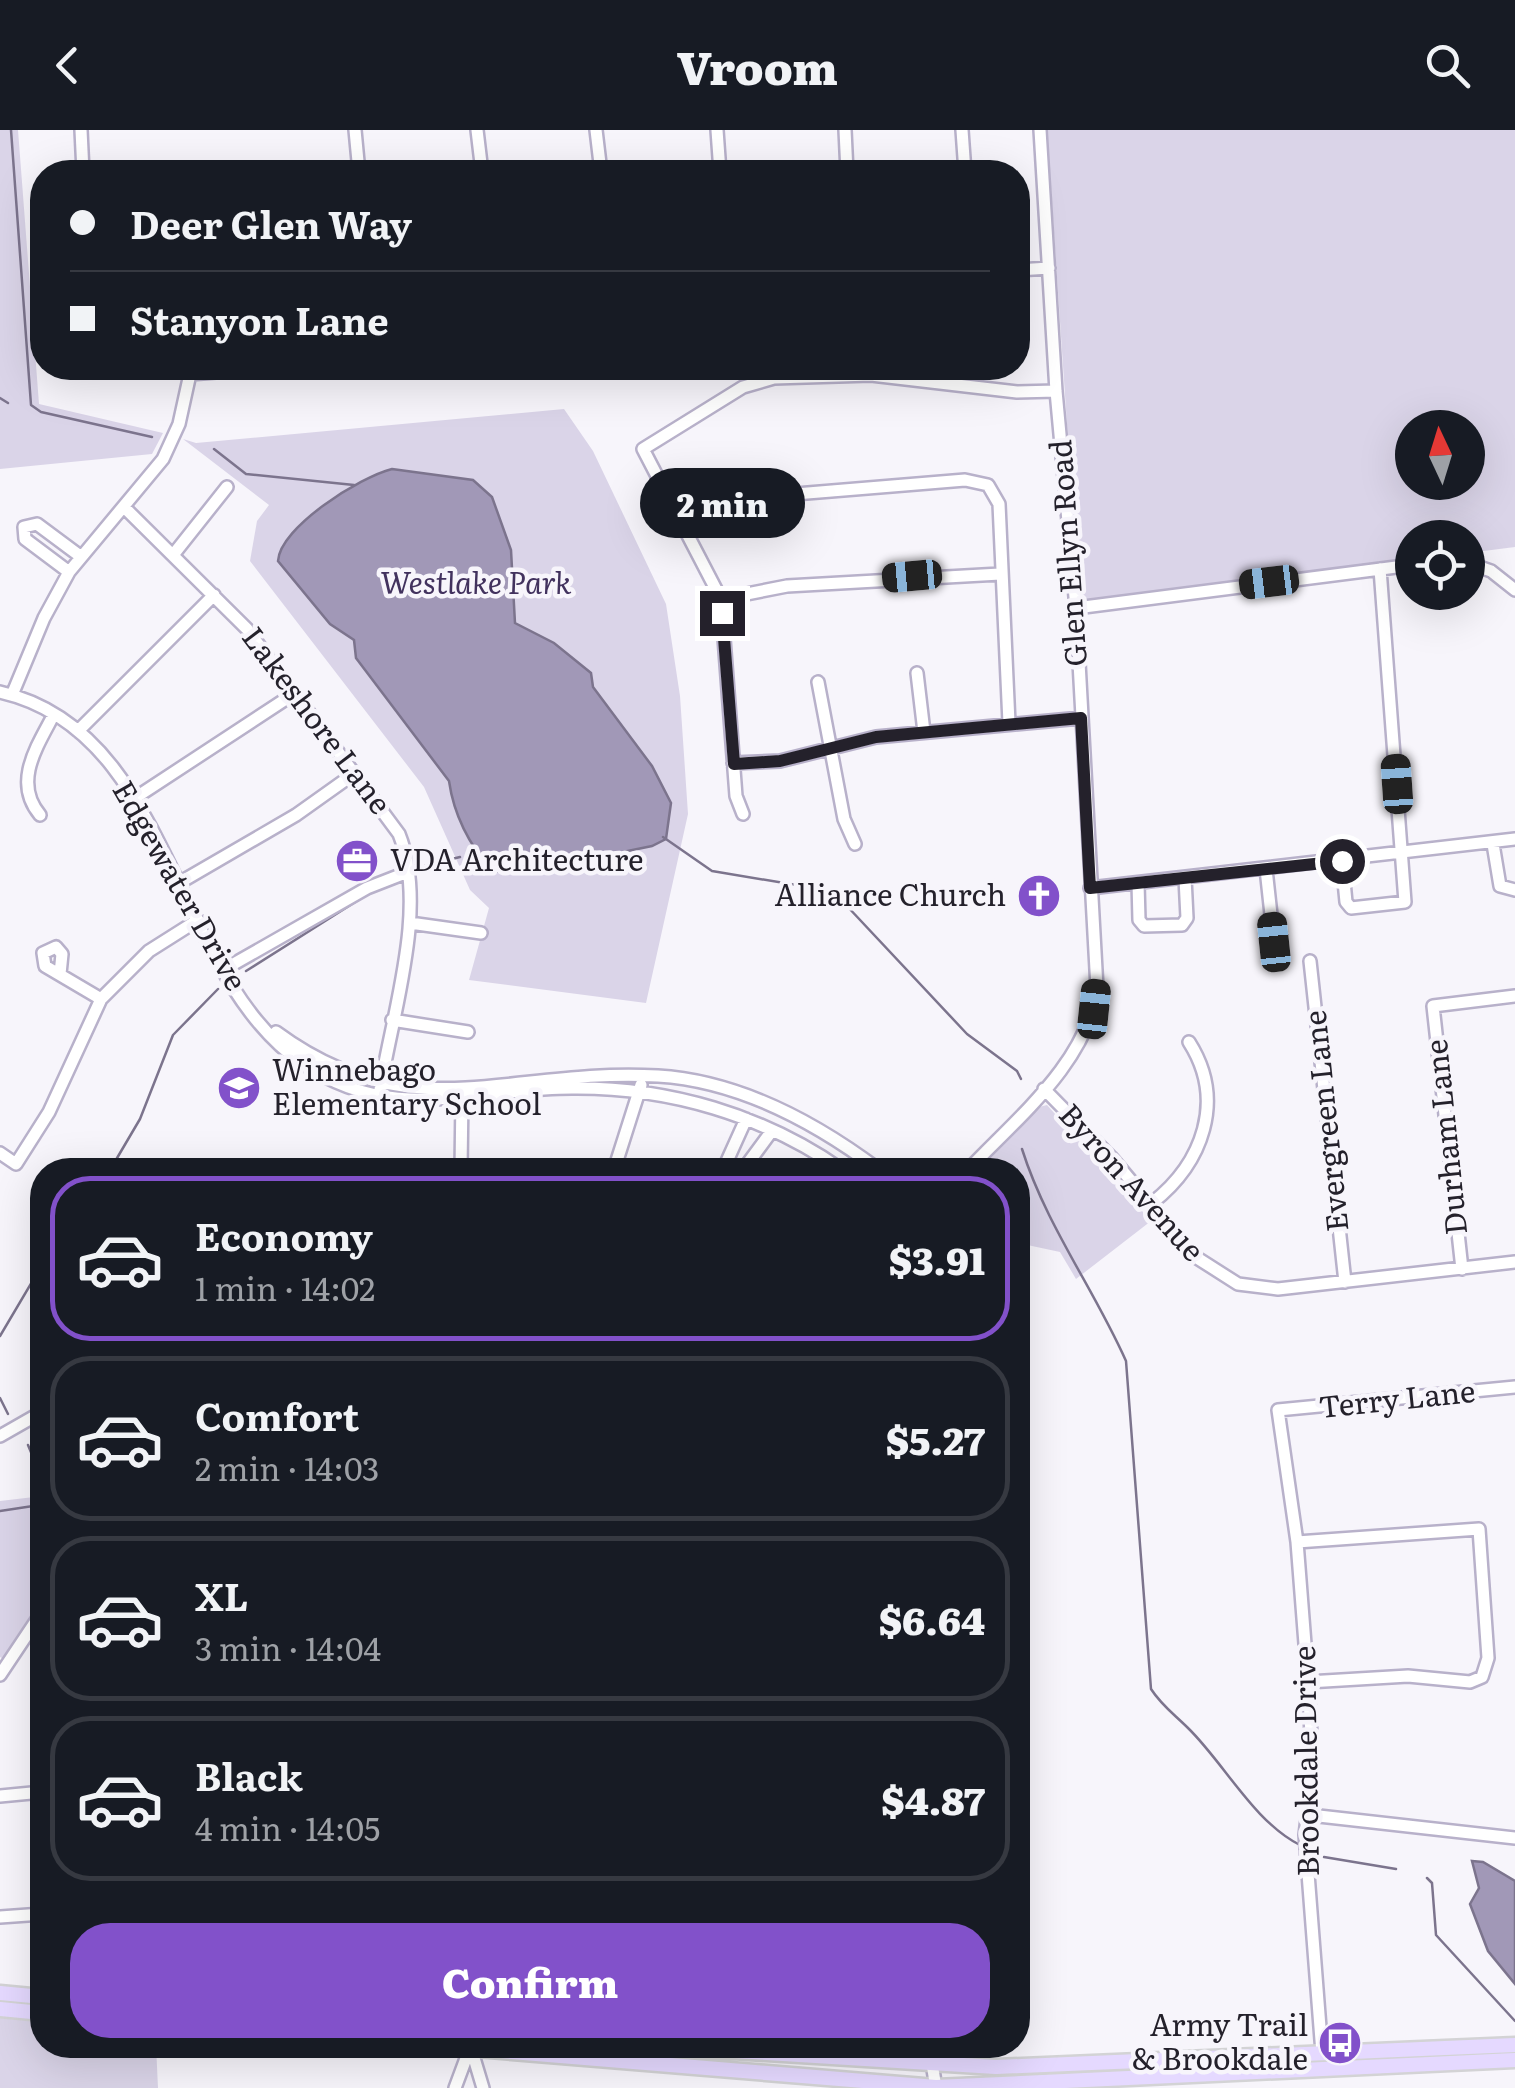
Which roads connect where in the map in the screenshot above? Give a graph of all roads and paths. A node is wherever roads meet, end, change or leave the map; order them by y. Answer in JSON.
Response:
{"nodes":[{"id":1,"x":81,"y":130,"type":"edge"},
{"id":2,"x":356,"y":130,"type":"edge"},
{"id":3,"x":477,"y":130,"type":"edge"},
{"id":4,"x":596,"y":130,"type":"edge"},
{"id":5,"x":717,"y":130,"type":"edge"},
{"id":6,"x":845,"y":130,"type":"edge"},
{"id":7,"x":962,"y":130,"type":"edge"},
{"id":8,"x":1040,"y":130,"type":"edge"},
{"id":9,"x":82,"y":160,"type":"edge"},
{"id":10,"x":358,"y":160,"type":"edge"},
{"id":11,"x":481,"y":160,"type":"edge"},
{"id":12,"x":600,"y":160,"type":"edge"},
{"id":13,"x":719,"y":160,"type":"edge"},
{"id":14,"x":846,"y":160,"type":"edge"},
{"id":15,"x":964,"y":160,"type":"edge"},
{"id":16,"x":1049,"y":268,"type":"junction"},
{"id":17,"x":1030,"y":269,"type":"edge"},
{"id":18,"x":189,"y":380,"type":"edge"},
{"id":19,"x":766,"y":380,"type":"edge"},
{"id":20,"x":914,"y":380,"type":"edge"},
{"id":21,"x":1056,"y":391,"type":"junction"},
{"id":22,"x":227,"y":487,"type":"dead end"},
{"id":23,"x":125,"y":508,"type":"junction"},
{"id":24,"x":682,"y":524,"type":"junction"},
{"id":25,"x":173,"y":555,"type":"junction"},
{"id":26,"x":80,"y":556,"type":"junction"},
{"id":27,"x":1395,"y":567,"type":"edge"},
{"id":28,"x":1380,"y":569,"type":"junction"},
{"id":29,"x":1485,"y":569,"type":"edge"},
{"id":30,"x":69,"y":572,"type":"junction"},
{"id":31,"x":1000,"y":574,"type":"junction"},
{"id":32,"x":1515,"y":590,"type":"edge"},
{"id":33,"x":214,"y":595,"type":"junction"},
{"id":34,"x":721,"y":600,"type":"junction"},
{"id":35,"x":1076,"y":608,"type":"junction"},
{"id":36,"x":917,"y":673,"type":"dead end"},
{"id":37,"x":818,"y":682,"type":"dead end"},
{"id":38,"x":294,"y":693,"type":"junction"},
{"id":39,"x":6,"y":694,"type":"edge"},
{"id":40,"x":53,"y":716,"type":"junction"},
{"id":41,"x":1081,"y":718,"type":"junction"},
{"id":42,"x":1008,"y":723,"type":"junction"},
{"id":43,"x":78,"y":731,"type":"junction"},
{"id":44,"x":924,"y":732,"type":"junction"},
{"id":45,"x":830,"y":748,"type":"junction"},
{"id":46,"x":734,"y":764,"type":"junction"},
{"id":47,"x":355,"y":772,"type":"junction"},
{"id":48,"x":134,"y":798,"type":"junction"},
{"id":49,"x":743,"y":814,"type":"dead end"},
{"id":50,"x":40,"y":815,"type":"dead end"},
{"id":51,"x":1515,"y":839,"type":"edge"},
{"id":52,"x":856,"y":844,"type":"dead end"},
{"id":53,"x":1493,"y":844,"type":"junction"},
{"id":54,"x":1402,"y":854,"type":"junction"},
{"id":55,"x":1342,"y":861,"type":"junction"},
{"id":56,"x":1266,"y":869,"type":"junction"},
{"id":57,"x":408,"y":872,"type":"junction"},
{"id":58,"x":1185,"y":878,"type":"junction"},
{"id":59,"x":179,"y":883,"type":"junction"},
{"id":60,"x":1138,"y":883,"type":"junction"},
{"id":61,"x":1090,"y":888,"type":"junction"},
{"id":62,"x":1515,"y":890,"type":"edge"},
{"id":63,"x":198,"y":920,"type":"junction"},
{"id":64,"x":410,"y":923,"type":"junction"},
{"id":65,"x":482,"y":933,"type":"dead end"},
{"id":66,"x":1274,"y":942,"type":"dead end"},
{"id":67,"x":1310,"y":961,"type":"dead end"},
{"id":68,"x":223,"y":970,"type":"junction"},
{"id":69,"x":60,"y":974,"type":"dead end"},
{"id":70,"x":1515,"y":996,"type":"edge"},
{"id":71,"x":101,"y":999,"type":"junction"},
{"id":72,"x":392,"y":1020,"type":"junction"},
{"id":73,"x":468,"y":1032,"type":"dead end"},
{"id":74,"x":1189,"y":1042,"type":"dead end"},
{"id":75,"x":643,"y":1076,"type":"junction"},
{"id":76,"x":1044,"y":1089,"type":"junction"},
{"id":77,"x":380,"y":1090,"type":"junction"},
{"id":78,"x":640,"y":1090,"type":"junction"},
{"id":79,"x":462,"y":1094,"type":"junction"},
{"id":80,"x":746,"y":1119,"type":"junction"},
{"id":81,"x":771,"y":1132,"type":"junction"},
{"id":82,"x":0,"y":1153,"type":"edge"},
{"id":83,"x":461,"y":1158,"type":"edge"},
{"id":84,"x":618,"y":1158,"type":"edge"},
{"id":85,"x":728,"y":1158,"type":"edge"},
{"id":86,"x":752,"y":1158,"type":"edge"},
{"id":87,"x":820,"y":1158,"type":"edge"},
{"id":88,"x":861,"y":1158,"type":"edge"},
{"id":89,"x":979,"y":1158,"type":"edge"},
{"id":90,"x":1152,"y":1203,"type":"junction"},
{"id":91,"x":1515,"y":1262,"type":"edge"},
{"id":92,"x":1462,"y":1268,"type":"junction"},
{"id":93,"x":1345,"y":1282,"type":"junction"},
{"id":94,"x":1515,"y":1387,"type":"edge"},
{"id":95,"x":1278,"y":1410,"type":"joint"},
{"id":96,"x":30,"y":1419,"type":"edge"},
{"id":97,"x":0,"y":1436,"type":"edge"},
{"id":98,"x":1298,"y":1542,"type":"junction"},
{"id":99,"x":30,"y":1628,"type":"edge"},
{"id":100,"x":2,"y":1667,"type":"edge"},
{"id":101,"x":1308,"y":1682,"type":"junction"},
{"id":102,"x":30,"y":1793,"type":"edge"},
{"id":103,"x":0,"y":1796,"type":"edge"},
{"id":104,"x":1310,"y":1815,"type":"junction"},
{"id":105,"x":1515,"y":1838,"type":"edge"},
{"id":106,"x":30,"y":1915,"type":"edge"},
{"id":107,"x":0,"y":1917,"type":"edge"},
{"id":108,"x":0,"y":1993,"type":"edge"},
{"id":109,"x":30,"y":1996,"type":"edge"},
{"id":110,"x":0,"y":2009,"type":"edge"},
{"id":111,"x":30,"y":2012,"type":"edge"},
{"id":112,"x":1515,"y":2044,"type":"edge"},
{"id":113,"x":1328,"y":2053,"type":"junction"},
{"id":114,"x":466,"y":2058,"type":"edge"},
{"id":115,"x":474,"y":2058,"type":"edge"},
{"id":116,"x":604,"y":2058,"type":"edge"},
{"id":117,"x":820,"y":2058,"type":"edge"},
{"id":118,"x":932,"y":2058,"type":"edge"},
{"id":119,"x":1515,"y":2060,"type":"edge"},
{"id":120,"x":933,"y":2066,"type":"junction"},
{"id":121,"x":1320,"y":2070,"type":"junction"},
{"id":122,"x":455,"y":2088,"type":"edge"},
{"id":123,"x":482,"y":2088,"type":"edge"},
{"id":124,"x":936,"y":2088,"type":"edge"}],
"edges":[{"from":1,"to":9,"type":"street"},
{"from":2,"to":10,"type":"street"},
{"from":3,"to":11,"type":"street"},
{"from":4,"to":12,"type":"street"},
{"from":5,"to":13,"type":"street"},
{"from":6,"to":14,"type":"street"},
{"from":7,"to":15,"type":"street"},
{"from":8,"to":16,"type":"street","name":"Glen Ellyn Road"},
{"from":16,"to":17,"type":"street"},
{"from":16,"to":21,"type":"street","name":"Glen Ellyn Road"},
{"from":18,"to":23,"type":"street"},
{"from":19,"to":24,"type":"street"},
{"from":20,"to":21,"type":"street"},
{"from":21,"to":35,"type":"street","name":"Glen Ellyn Road"},
{"from":22,"to":25,"type":"street"},
{"from":23,"to":25,"type":"street","name":"Lakeshore Lane"},
{"from":23,"to":26,"type":"street"},
{"from":24,"to":31,"type":"street"},
{"from":24,"to":34,"type":"street"},
{"from":25,"to":33,"type":"street","name":"Lakeshore Lane"},
{"from":26,"to":30,"type":"street"},
{"from":26,"to":30,"type":"street"},
{"from":27,"to":28,"type":"street"},
{"from":28,"to":35,"type":"street"},
{"from":28,"to":54,"type":"street"},
{"from":29,"to":32,"type":"street"},
{"from":30,"to":39,"type":"street"},
{"from":31,"to":34,"type":"street"},
{"from":31,"to":42,"type":"street"},
{"from":33,"to":38,"type":"street","name":"Lakeshore Lane"},
{"from":33,"to":43,"type":"street"},
{"from":34,"to":46,"type":"street"},
{"from":35,"to":41,"type":"street","name":"Glen Ellyn Road"},
{"from":36,"to":44,"type":"street"},
{"from":37,"to":45,"type":"street"},
{"from":38,"to":47,"type":"street","name":"Lakeshore Lane"},
{"from":38,"to":48,"type":"street"},
{"from":39,"to":40,"type":"street","name":"Edgewater Drive"},
{"from":40,"to":43,"type":"street","name":"Edgewater Drive"},
{"from":40,"to":50,"type":"street"},
{"from":41,"to":42,"type":"street"},
{"from":41,"to":61,"type":"street","name":"Glen Ellyn Road"},
{"from":42,"to":44,"type":"street"},
{"from":43,"to":48,"type":"street","name":"Edgewater Drive"},
{"from":44,"to":45,"type":"street"},
{"from":45,"to":46,"type":"street"},
{"from":45,"to":52,"type":"street"},
{"from":46,"to":49,"type":"street"},
{"from":47,"to":57,"type":"street","name":"Lakeshore Lane"},
{"from":47,"to":59,"type":"street"},
{"from":48,"to":59,"type":"street","name":"Edgewater Drive"},
{"from":51,"to":53,"type":"street"},
{"from":53,"to":54,"type":"street"},
{"from":53,"to":62,"type":"street"},
{"from":54,"to":55,"type":"street"},
{"from":54,"to":55,"type":"street"},
{"from":55,"to":56,"type":"street"},
{"from":56,"to":58,"type":"street"},
{"from":56,"to":66,"type":"street"},
{"from":57,"to":64,"type":"street","name":"Lakeshore Lane"},
{"from":57,"to":68,"type":"street"},
{"from":58,"to":60,"type":"street"},
{"from":58,"to":60,"type":"street"},
{"from":59,"to":63,"type":"street","name":"Edgewater Drive"},
{"from":60,"to":61,"type":"street"},
{"from":61,"to":76,"type":"street","name":"Glen Ellyn Road"},
{"from":63,"to":68,"type":"street","name":"Edgewater Drive"},
{"from":63,"to":71,"type":"street"},
{"from":64,"to":65,"type":"street"},
{"from":64,"to":72,"type":"street","name":"Lakeshore Lane"},
{"from":67,"to":93,"type":"street","name":"Evergreen Lane"},
{"from":68,"to":77,"type":"street","name":"Edgewater Drive"},
{"from":69,"to":71,"type":"street"},
{"from":70,"to":92,"type":"street","name":"Durham Lane"},
{"from":71,"to":82,"type":"street"},
{"from":72,"to":73,"type":"street"},
{"from":72,"to":77,"type":"street","name":"Lakeshore Lane"},
{"from":74,"to":90,"type":"street"},
{"from":75,"to":78,"type":"street"},
{"from":75,"to":79,"type":"street","name":"Edgewater Drive"},
{"from":75,"to":88,"type":"street","name":"Edgewater Drive"},
{"from":76,"to":89,"type":"street","name":"Glen Ellyn Road"},
{"from":76,"to":90,"type":"street","name":"Byron Avenue"},
{"from":77,"to":79,"type":"street","name":"Edgewater Drive"},
{"from":78,"to":79,"type":"street","name":"Edgewater Drive"},
{"from":78,"to":80,"type":"street","name":"Edgewater Drive"},
{"from":78,"to":84,"type":"street"},
{"from":79,"to":83,"type":"street"},
{"from":80,"to":81,"type":"street","name":"Edgewater Drive"},
{"from":80,"to":85,"type":"street"},
{"from":81,"to":86,"type":"street"},
{"from":81,"to":87,"type":"street","name":"Edgewater Drive"},
{"from":90,"to":93,"type":"street","name":"Byron Avenue"},
{"from":91,"to":92,"type":"street","name":"Byron Avenue"},
{"from":92,"to":93,"type":"street","name":"Byron Avenue"},
{"from":94,"to":95,"type":"street","name":"Terry Lane"},
{"from":95,"to":98,"type":"street","name":"Brookdale Drive"},
{"from":96,"to":97,"type":"street"},
{"from":98,"to":101,"type":"street","name":"Brookdale Drive"},
{"from":98,"to":101,"type":"street"},
{"from":99,"to":100,"type":"street"},
{"from":101,"to":104,"type":"street","name":"Brookdale Drive"},
{"from":102,"to":103,"type":"street"},
{"from":104,"to":105,"type":"street"},
{"from":104,"to":113,"type":"street","name":"Brookdale Drive"},
{"from":106,"to":107,"type":"street"},
{"from":108,"to":109,"type":"main road"},
{"from":110,"to":111,"type":"main road"},
{"from":112,"to":113,"type":"main road"},
{"from":113,"to":120,"type":"main road"},
{"from":113,"to":121,"type":"main road"},
{"from":114,"to":122,"type":"street"},
{"from":115,"to":123,"type":"street"},
{"from":116,"to":124,"type":"main road"},
{"from":117,"to":120,"type":"main road"},
{"from":118,"to":120,"type":"street"},
{"from":119,"to":121,"type":"main road"},
{"from":120,"to":124,"type":"street"},
{"from":121,"to":124,"type":"main road"}]}
